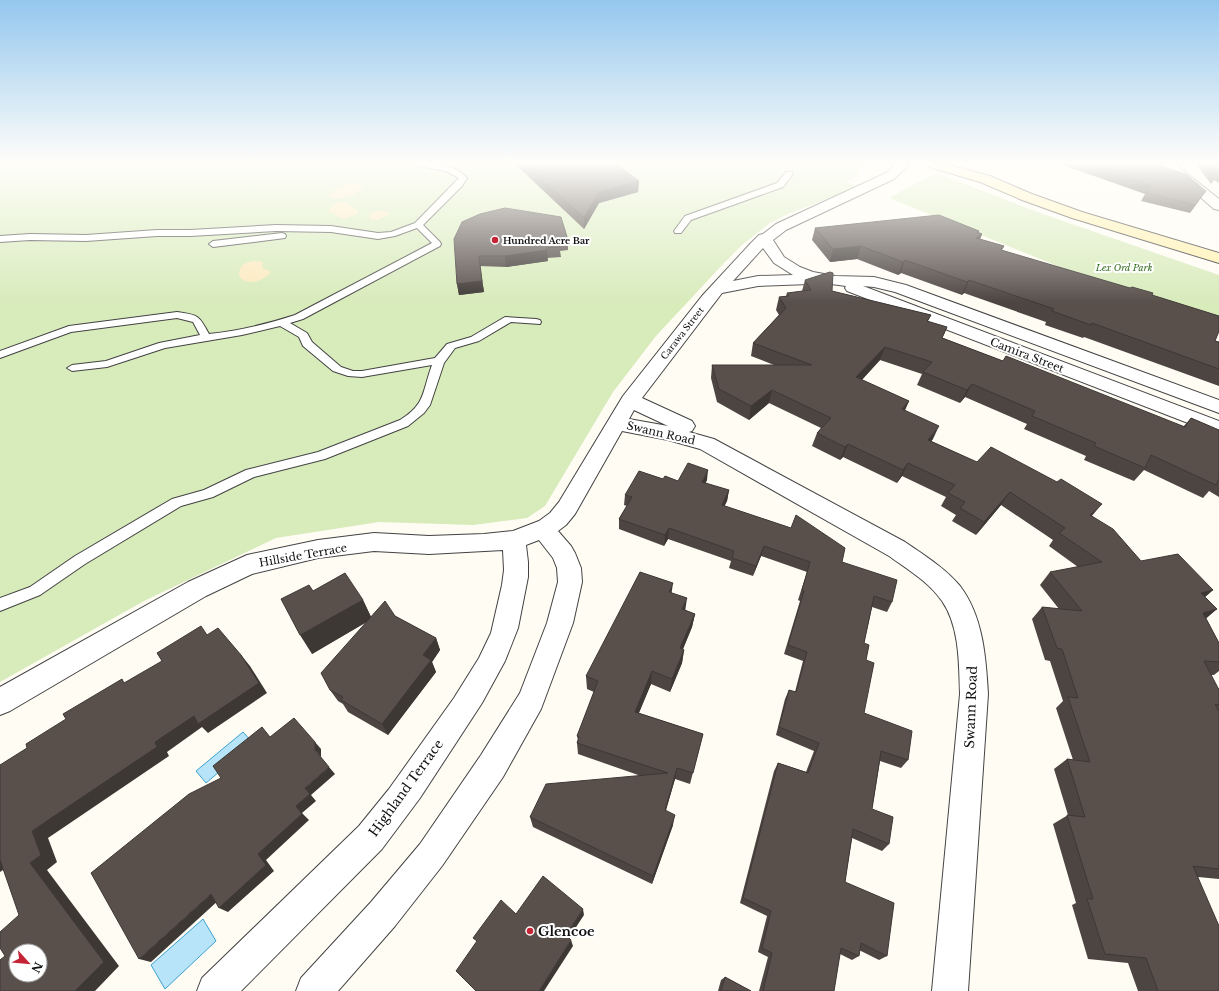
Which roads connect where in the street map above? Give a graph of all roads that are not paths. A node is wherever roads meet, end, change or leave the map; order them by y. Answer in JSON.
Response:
{"nodes":[{"id":1,"x":432,"y":210,"type":"edge"},
{"id":2,"x":710,"y":210,"type":"edge"},
{"id":3,"x":816,"y":210,"type":"edge"},
{"id":4,"x":1066,"y":210,"type":"edge"},
{"id":5,"x":418,"y":225,"type":"junction"},
{"id":6,"x":313,"y":230,"type":"junction"},
{"id":7,"x":678,"y":231,"type":"dead end"},
{"id":8,"x":764,"y":238,"type":"junction"},
{"id":9,"x":0,"y":239,"type":"edge"},
{"id":10,"x":213,"y":244,"type":"dead end"},
{"id":11,"x":1219,"y":258,"type":"edge"},
{"id":12,"x":829,"y":280,"type":"junction"},
{"id":13,"x":717,"y":289,"type":"junction"},
{"id":14,"x":536,"y":322,"type":"dead end"},
{"id":15,"x":282,"y":323,"type":"junction"},
{"id":16,"x":206,"y":337,"type":"junction"},
{"id":17,"x":0,"y":355,"type":"edge"},
{"id":18,"x":439,"y":361,"type":"junction"},
{"id":19,"x":72,"y":368,"type":"dead end"},
{"id":20,"x":630,"y":400,"type":"junction"},
{"id":21,"x":1219,"y":407,"type":"edge"},
{"id":22,"x":616,"y":423,"type":"junction"},
{"id":23,"x":1219,"y":428,"type":"edge"},
{"id":24,"x":707,"y":444,"type":"junction"},
{"id":25,"x":543,"y":529,"type":"junction"},
{"id":26,"x":513,"y":540,"type":"junction"},
{"id":27,"x":0,"y":605,"type":"edge"},
{"id":28,"x":0,"y":702,"type":"edge"},
{"id":29,"x":215,"y":991,"type":"edge"},
{"id":30,"x":314,"y":991,"type":"edge"},
{"id":31,"x":950,"y":991,"type":"edge"}],
"edges":[{"from":1,"to":5,"type":"lane"},
{"from":2,"to":7,"type":"lane"},
{"from":3,"to":8,"type":"street","name":"Carawa Street"},
{"from":4,"to":11,"type":"main road"},
{"from":5,"to":6,"type":"lane"},
{"from":5,"to":15,"type":"lane"},
{"from":6,"to":9,"type":"lane"},
{"from":6,"to":10,"type":"lane"},
{"from":8,"to":12,"type":"street","name":"Camira Street"},
{"from":8,"to":13,"type":"street","name":"Carawa Street"},
{"from":12,"to":13,"type":"street","name":"Camira Street"},
{"from":12,"to":21,"type":"street","name":"Camira Street"},
{"from":12,"to":23,"type":"street","name":"Camira Street"},
{"from":13,"to":20,"type":"street","name":"Carawa Street"},
{"from":14,"to":18,"type":"lane"},
{"from":15,"to":16,"type":"lane"},
{"from":15,"to":18,"type":"lane"},
{"from":16,"to":17,"type":"lane"},
{"from":16,"to":19,"type":"lane"},
{"from":18,"to":27,"type":"lane"},
{"from":20,"to":22,"type":"street","name":"Carawa Street"},
{"from":20,"to":24,"type":"street","name":"Swann Road"},
{"from":22,"to":24,"type":"street","name":"Swann Road"},
{"from":22,"to":25,"type":"street","name":"Carawa Street"},
{"from":24,"to":31,"type":"street","name":"Swann Road"},
{"from":25,"to":26,"type":"street","name":"Hillside Terrace"},
{"from":25,"to":30,"type":"street"},
{"from":26,"to":28,"type":"street","name":"Hillside Terrace"},
{"from":26,"to":29,"type":"street","name":"Highland Terrace"}]}
